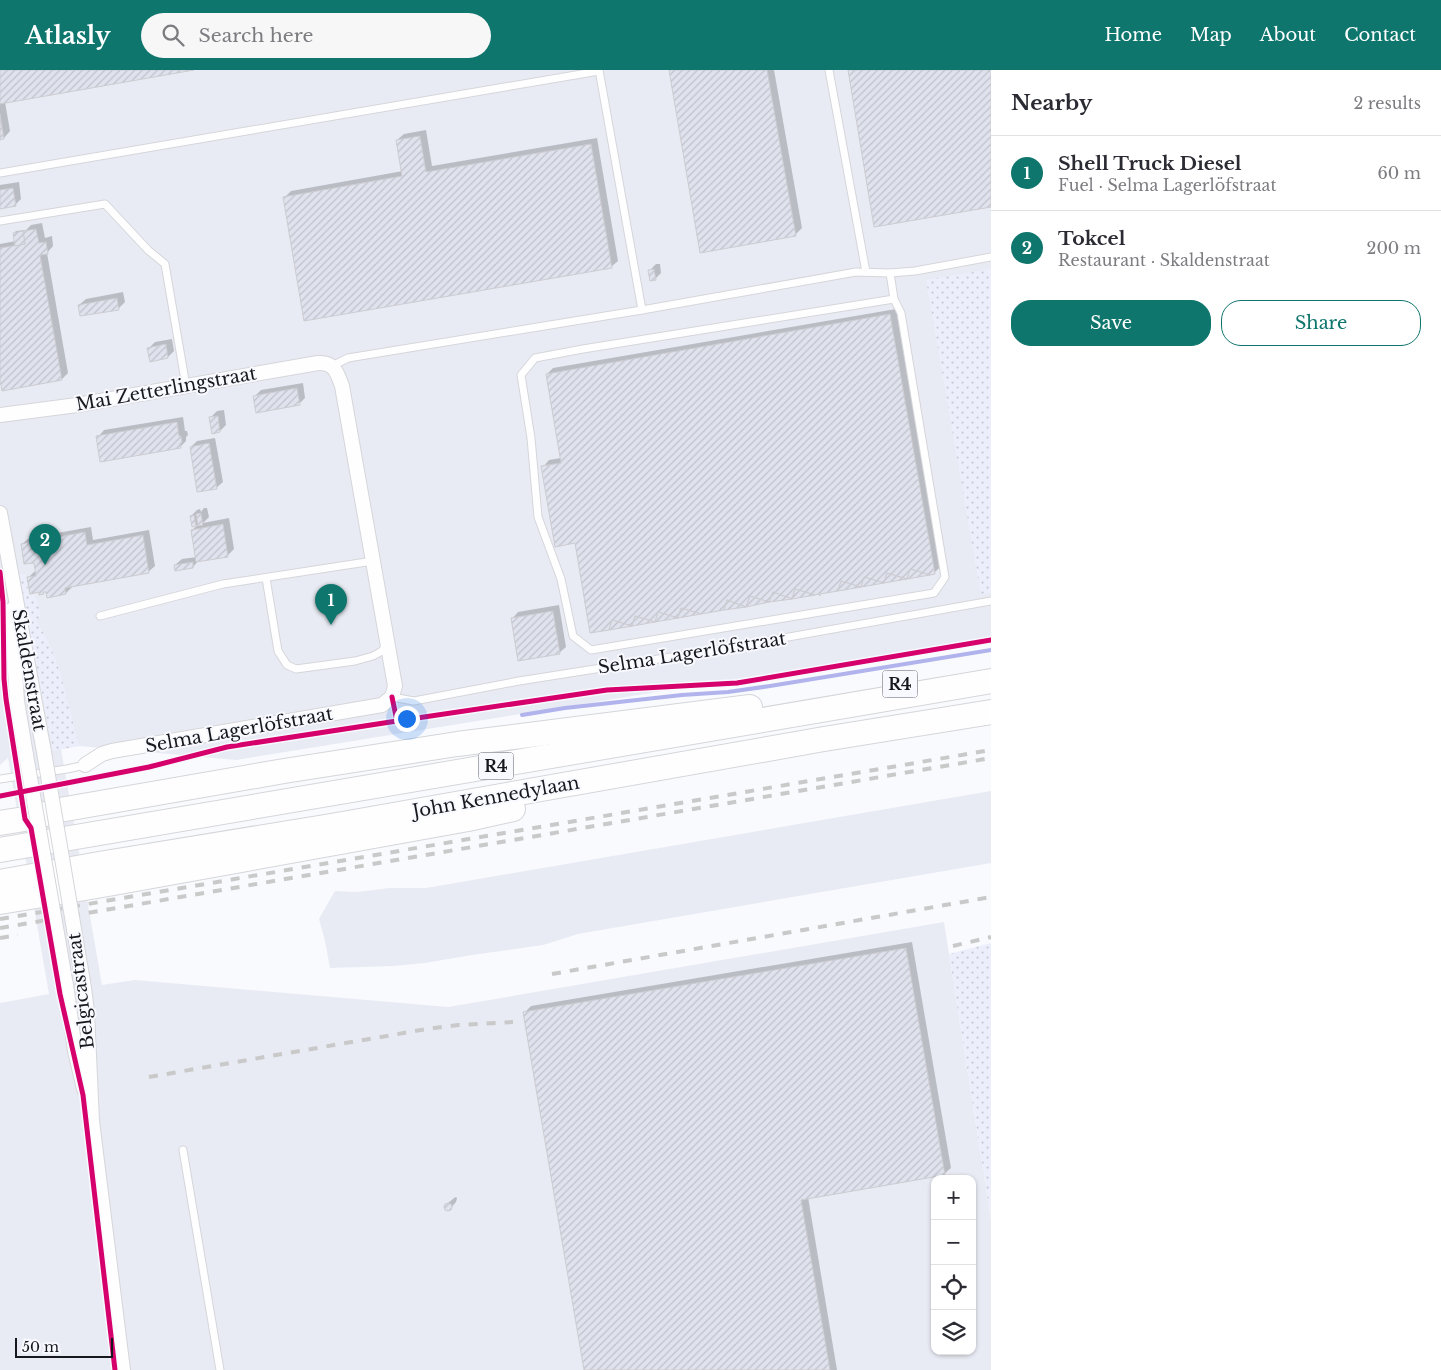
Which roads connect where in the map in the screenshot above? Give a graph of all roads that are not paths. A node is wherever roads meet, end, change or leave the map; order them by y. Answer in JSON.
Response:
{"nodes":[{"id":1,"x":829,"y":70,"type":"edge"},
{"id":2,"x":599,"y":71,"type":"edge"},
{"id":3,"x":0,"y":173,"type":"edge"},
{"id":4,"x":0,"y":221,"type":"edge"},
{"id":5,"x":991,"y":257,"type":"edge"},
{"id":6,"x":866,"y":272,"type":"junction"},
{"id":7,"x":890,"y":273,"type":"junction"},
{"id":8,"x":894,"y":299,"type":"junction"},
{"id":9,"x":642,"y":310,"type":"junction"},
{"id":10,"x":332,"y":366,"type":"junction"},
{"id":11,"x":186,"y":386,"type":"junction"},
{"id":12,"x":0,"y":415,"type":"edge"},
{"id":13,"x":0,"y":513,"type":"edge"},
{"id":14,"x":1,"y":530,"type":"edge"},
{"id":15,"x":373,"y":561,"type":"junction"},
{"id":16,"x":266,"y":578,"type":"junction"},
{"id":17,"x":991,"y":601,"type":"edge"},
{"id":18,"x":100,"y":616,"type":"dead end"},
{"id":19,"x":387,"y":644,"type":"junction"},
{"id":20,"x":991,"y":669,"type":"edge"},
{"id":21,"x":991,"y":681,"type":"edge"},
{"id":22,"x":392,"y":698,"type":"junction"},
{"id":23,"x":808,"y":699,"type":"junction"},
{"id":24,"x":991,"y":712,"type":"edge"},
{"id":25,"x":692,"y":763,"type":"junction"},
{"id":26,"x":86,"y":765,"type":"joint"},
{"id":27,"x":0,"y":779,"type":"edge"},
{"id":28,"x":39,"y":816,"type":"junction"},
{"id":29,"x":0,"y":823,"type":"edge"},
{"id":30,"x":0,"y":837,"type":"edge"},
{"id":31,"x":0,"y":850,"type":"edge"},
{"id":32,"x":0,"y":882,"type":"edge"},
{"id":33,"x":59,"y":892,"type":"junction"},
{"id":34,"x":0,"y":902,"type":"edge"},
{"id":35,"x":92,"y":1121,"type":"junction"},
{"id":36,"x":183,"y":1150,"type":"dead end"},
{"id":37,"x":124,"y":1370,"type":"edge"},
{"id":38,"x":220,"y":1370,"type":"edge"}],
"edges":[{"from":1,"to":6,"type":"lane"},
{"from":2,"to":3,"type":"lane"},
{"from":2,"to":9,"type":"lane"},
{"from":4,"to":11,"type":"lane"},
{"from":5,"to":7,"type":"lane"},
{"from":6,"to":7,"type":"lane"},
{"from":6,"to":9,"type":"lane"},
{"from":7,"to":8,"type":"lane"},
{"from":8,"to":8,"type":"lane"},
{"from":9,"to":10,"type":"lane"},
{"from":10,"to":11,"type":"street","name":"Mai Zetterlingstraat"},
{"from":10,"to":15,"type":"street"},
{"from":11,"to":12,"type":"street","name":"Mai Zetterlingstraat"},
{"from":13,"to":14,"type":"street","name":"Skaldenstraat"},
{"from":14,"to":28,"type":"street","name":"Skaldenstraat","bridge":true},
{"from":14,"to":28,"type":"street","name":"Skaldenstraat","bridge":true},
{"from":15,"to":16,"type":"lane"},
{"from":15,"to":19,"type":"street"},
{"from":16,"to":18,"type":"lane"},
{"from":16,"to":19,"type":"lane"},
{"from":17,"to":22,"type":"lane","name":"Selma Lagerlöfstraat"},
{"from":19,"to":22,"type":"street"},
{"from":20,"to":23,"type":"highway","number":"R4"},
{"from":21,"to":31,"type":"highway","name":"John Kennedylaan","number":"R4"},
{"from":22,"to":26,"type":"street","name":"Selma Lagerlöfstraat"},
{"from":23,"to":28,"type":"highway"},
{"from":23,"to":30,"type":"highway","number":"R4"},
{"from":24,"to":25,"type":"highway","name":"John Kennedylaan","number":"R4"},
{"from":25,"to":32,"type":"highway","name":"John Kennedylaan","number":"R4"},
{"from":25,"to":33,"type":"highway","number":"R4"},
{"from":26,"to":27,"type":"lane"},
{"from":28,"to":29,"type":"highway"},
{"from":28,"to":33,"type":"street","bridge":true},
{"from":33,"to":34,"type":"highway"},
{"from":33,"to":35,"type":"street","name":"Belgicastraat","bridge":true},
{"from":33,"to":35,"type":"street","name":"Belgicastraat","bridge":true},
{"from":35,"to":37,"type":"street","name":"Belgicastraat"},
{"from":36,"to":38,"type":"lane"}]}
